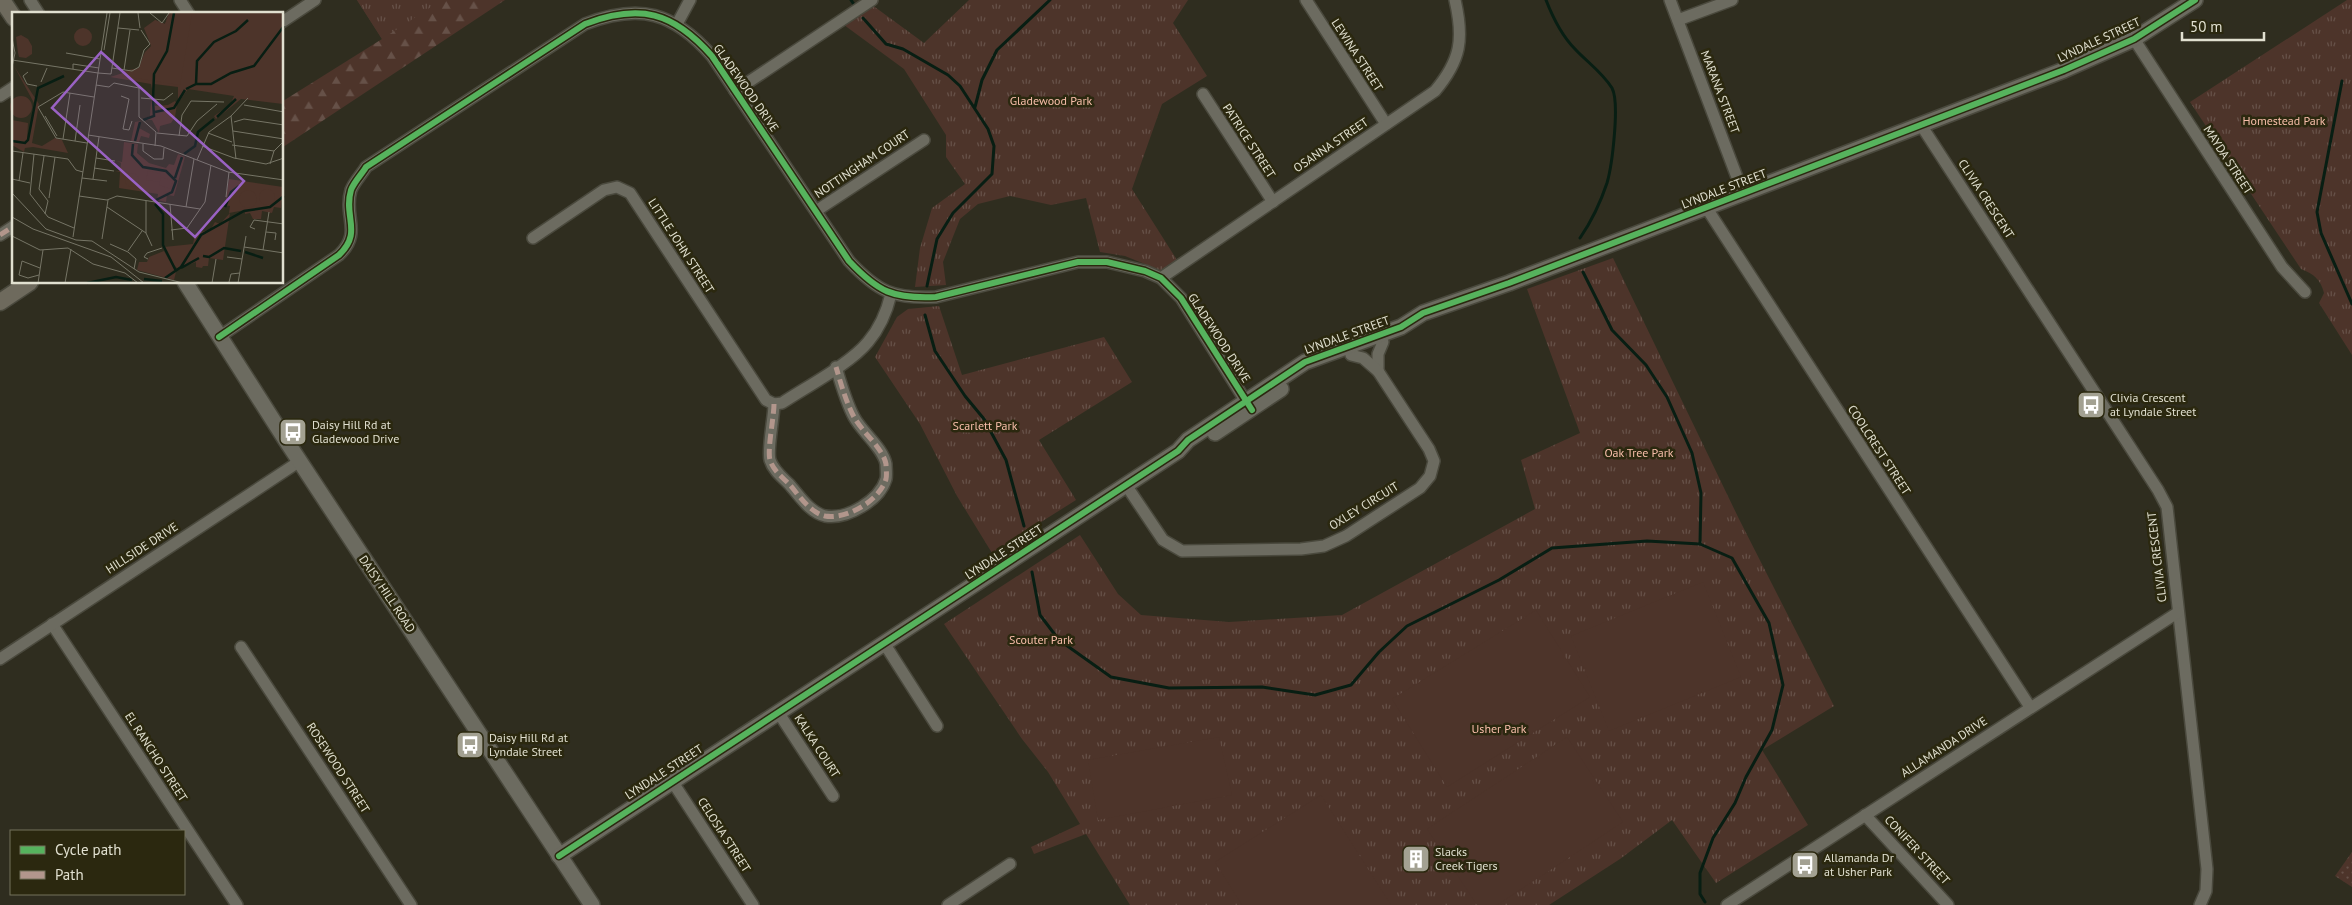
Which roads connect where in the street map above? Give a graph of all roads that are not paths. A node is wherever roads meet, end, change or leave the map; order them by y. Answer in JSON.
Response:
{"nodes":[{"id":1,"x":2,"y":0,"type":"edge"},
{"id":2,"x":30,"y":0,"type":"edge"},
{"id":3,"x":180,"y":0,"type":"edge"},
{"id":4,"x":315,"y":0,"type":"edge"},
{"id":5,"x":690,"y":0,"type":"edge"},
{"id":6,"x":872,"y":0,"type":"edge"},
{"id":7,"x":1306,"y":0,"type":"edge"},
{"id":8,"x":1455,"y":0,"type":"edge"},
{"id":9,"x":1670,"y":0,"type":"edge"},
{"id":10,"x":1732,"y":0,"type":"edge"},
{"id":11,"x":2195,"y":0,"type":"edge"},
{"id":12,"x":38,"y":12,"type":"edge"},
{"id":13,"x":188,"y":12,"type":"edge"},
{"id":14,"x":12,"y":15,"type":"edge"},
{"id":15,"x":1678,"y":20,"type":"junction"},
{"id":16,"x":284,"y":21,"type":"edge"},
{"id":17,"x":678,"y":24,"type":"junction"},
{"id":18,"x":2134,"y":39,"type":"junction"},
{"id":19,"x":12,"y":88,"type":"edge"},
{"id":20,"x":735,"y":91,"type":"junction"},
{"id":21,"x":1202,"y":94,"type":"dead end"},
{"id":22,"x":0,"y":96,"type":"edge"},
{"id":23,"x":1386,"y":124,"type":"junction"},
{"id":24,"x":1921,"y":124,"type":"junction"},
{"id":25,"x":924,"y":140,"type":"dead end"},
{"id":26,"x":1743,"y":193,"type":"junction"},
{"id":27,"x":1273,"y":202,"type":"junction"},
{"id":28,"x":1706,"y":207,"type":"junction"},
{"id":29,"x":816,"y":212,"type":"junction"},
{"id":30,"x":12,"y":227,"type":"edge"},
{"id":31,"x":0,"y":235,"type":"edge"},
{"id":32,"x":533,"y":238,"type":"dead end"},
{"id":33,"x":1161,"y":278,"type":"junction"},
{"id":34,"x":1509,"y":283,"type":"junction"},
{"id":35,"x":27,"y":284,"type":"edge"},
{"id":36,"x":186,"y":284,"type":"edge"},
{"id":37,"x":2306,"y":292,"type":"dead end"},
{"id":38,"x":892,"y":294,"type":"junction"},
{"id":39,"x":0,"y":302,"type":"edge"},
{"id":40,"x":219,"y":337,"type":"junction"},
{"id":41,"x":1383,"y":342,"type":"junction"},
{"id":42,"x":1351,"y":355,"type":"junction"},
{"id":43,"x":836,"y":367,"type":"junction"},
{"id":44,"x":1378,"y":371,"type":"junction"},
{"id":45,"x":774,"y":404,"type":"junction"},
{"id":46,"x":1248,"y":405,"type":"junction"},
{"id":47,"x":300,"y":461,"type":"junction"},
{"id":48,"x":1126,"y":485,"type":"junction"},
{"id":49,"x":2177,"y":613,"type":"junction"},
{"id":50,"x":52,"y":624,"type":"junction"},
{"id":51,"x":884,"y":643,"type":"junction"},
{"id":52,"x":241,"y":647,"type":"dead end"},
{"id":53,"x":0,"y":659,"type":"edge"},
{"id":54,"x":2030,"y":706,"type":"junction"},
{"id":55,"x":778,"y":712,"type":"junction"},
{"id":56,"x":936,"y":726,"type":"dead end"},
{"id":57,"x":672,"y":781,"type":"junction"},
{"id":58,"x":833,"y":796,"type":"dead end"},
{"id":59,"x":1865,"y":815,"type":"junction"},
{"id":60,"x":559,"y":856,"type":"junction"},
{"id":61,"x":1010,"y":864,"type":"dead end"},
{"id":62,"x":237,"y":905,"type":"edge"},
{"id":63,"x":411,"y":905,"type":"edge"},
{"id":64,"x":592,"y":905,"type":"edge"},
{"id":65,"x":753,"y":905,"type":"edge"},
{"id":66,"x":948,"y":905,"type":"edge"},
{"id":67,"x":1726,"y":905,"type":"edge"},
{"id":68,"x":1948,"y":905,"type":"edge"},
{"id":69,"x":2200,"y":905,"type":"edge"}],
"edges":[{"from":1,"to":14,"type":"main road"},
{"from":2,"to":12,"type":"street"},
{"from":3,"to":13,"type":"street"},
{"from":4,"to":16,"type":"street"},
{"from":5,"to":17,"type":"street"},
{"from":6,"to":20,"type":"street"},
{"from":7,"to":23,"type":"street","name":"LEWINA STREET"},
{"from":8,"to":23,"type":"street","name":"OSANNA STREET"},
{"from":9,"to":15,"type":"street","name":"MARANA STREET"},
{"from":10,"to":15,"type":"street"},
{"from":11,"to":18,"type":"street","name":"LYNDALE STREET"},
{"from":15,"to":26,"type":"street","name":"MARANA STREET"},
{"from":17,"to":20,"type":"street","name":"GLADEWOOD DRIVE"},
{"from":17,"to":40,"type":"street","name":"GLADEWOOD DRIVE"},
{"from":18,"to":24,"type":"street","name":"LYNDALE STREET"},
{"from":18,"to":37,"type":"street","name":"MAYDA STREET"},
{"from":19,"to":22,"type":"street"},
{"from":20,"to":29,"type":"street","name":"GLADEWOOD DRIVE"},
{"from":21,"to":27,"type":"street","name":"PATRICE STREET"},
{"from":23,"to":27,"type":"street","name":"OSANNA STREET"},
{"from":24,"to":26,"type":"street","name":"LYNDALE STREET"},
{"from":24,"to":49,"type":"street","name":"CLIVIA CRESCENT"},
{"from":25,"to":29,"type":"street","name":"NOTTINGHAM COURT"},
{"from":26,"to":28,"type":"street","name":"LYNDALE STREET"},
{"from":27,"to":33,"type":"street","name":"OSANNA STREET"},
{"from":28,"to":34,"type":"street","name":"LYNDALE STREET"},
{"from":28,"to":54,"type":"street","name":"COOLCREST STREET"},
{"from":29,"to":38,"type":"street","name":"GLADEWOOD DRIVE"},
{"from":30,"to":31,"type":"street"},
{"from":32,"to":45,"type":"street","name":"LITTLE JOHN STREET"},
{"from":33,"to":38,"type":"street","name":"GLADEWOOD DRIVE"},
{"from":33,"to":46,"type":"street","name":"GLADEWOOD DRIVE"},
{"from":34,"to":41,"type":"street","name":"LYNDALE STREET"},
{"from":34,"to":46,"type":"street","name":"LYNDALE STREET"},
{"from":35,"to":39,"type":"main road"},
{"from":36,"to":40,"type":"street","name":"DAISY HILL ROAD"},
{"from":38,"to":43,"type":"street"},
{"from":40,"to":47,"type":"street","name":"DAISY HILL ROAD"},
{"from":41,"to":42,"type":"street","name":"LYNDALE STREET"},
{"from":41,"to":44,"type":"street"},
{"from":42,"to":44,"type":"street","name":"OXLEY CIRCUIT"},
{"from":42,"to":46,"type":"street","name":"LYNDALE STREET"},
{"from":43,"to":45,"type":"street"},
{"from":43,"to":45,"type":"street"},
{"from":44,"to":48,"type":"street","name":"OXLEY CIRCUIT"},
{"from":46,"to":48,"type":"street","name":"LYNDALE STREET"},
{"from":47,"to":50,"type":"street","name":"HILLSIDE DRIVE"},
{"from":47,"to":60,"type":"street","name":"DAISY HILL ROAD"},
{"from":48,"to":51,"type":"street","name":"LYNDALE STREET"},
{"from":49,"to":54,"type":"street","name":"ALLAMANDA DRIVE"},
{"from":49,"to":69,"type":"street","name":"CLIVIA CRESCENT"},
{"from":50,"to":53,"type":"street","name":"HILLSIDE DRIVE"},
{"from":50,"to":62,"type":"street","name":"EL RANCHO STREET"},
{"from":51,"to":55,"type":"street","name":"LYNDALE STREET"},
{"from":51,"to":56,"type":"street"},
{"from":52,"to":63,"type":"street","name":"ROSEWOOD STREET"},
{"from":54,"to":59,"type":"street","name":"ALLAMANDA DRIVE"},
{"from":55,"to":57,"type":"street","name":"LYNDALE STREET"},
{"from":55,"to":58,"type":"street","name":"KALKA COURT"},
{"from":57,"to":60,"type":"street","name":"LYNDALE STREET"},
{"from":57,"to":65,"type":"street","name":"CELOSIA STREET"},
{"from":59,"to":67,"type":"street","name":"ALLAMANDA DRIVE"},
{"from":59,"to":68,"type":"street","name":"CONIFER STREET"},
{"from":60,"to":64,"type":"street","name":"DAISY HILL ROAD"},
{"from":61,"to":66,"type":"street"}]}
